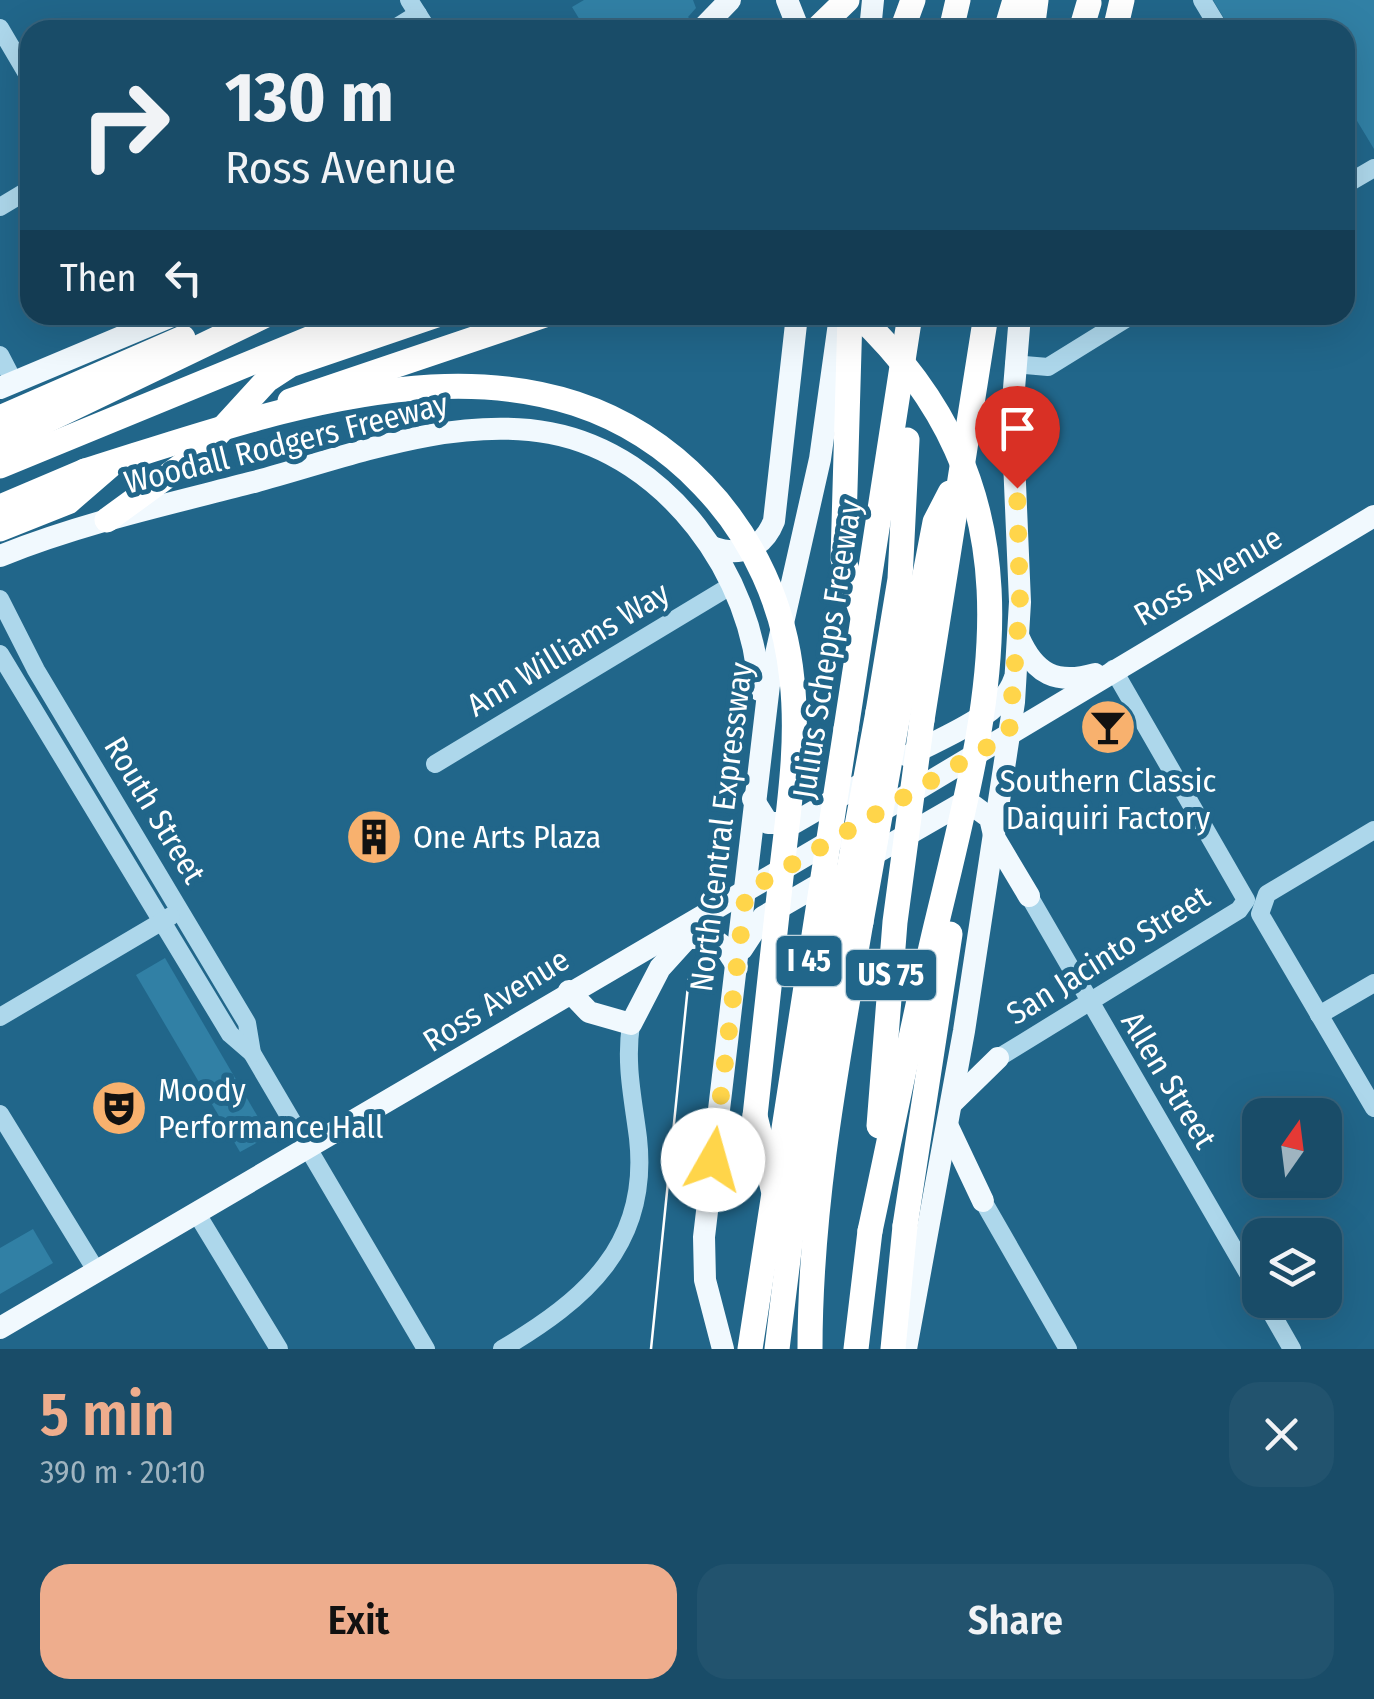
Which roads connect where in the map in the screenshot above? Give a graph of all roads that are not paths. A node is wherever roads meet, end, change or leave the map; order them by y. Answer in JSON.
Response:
{"nodes":[{"id":1,"x":847,"y":0,"type":"edge"},
{"id":2,"x":826,"y":20,"type":"edge"},
{"id":3,"x":2,"y":34,"type":"edge"},
{"id":4,"x":20,"y":63,"type":"edge"},
{"id":5,"x":149,"y":325,"type":"edge"},
{"id":6,"x":213,"y":325,"type":"edge"},
{"id":7,"x":245,"y":325,"type":"edge"},
{"id":8,"x":343,"y":325,"type":"edge"},
{"id":9,"x":405,"y":325,"type":"edge"},
{"id":10,"x":517,"y":325,"type":"edge"},
{"id":11,"x":796,"y":325,"type":"edge"},
{"id":12,"x":839,"y":325,"type":"edge"},
{"id":13,"x":854,"y":325,"type":"edge"},
{"id":14,"x":865,"y":325,"type":"edge"},
{"id":15,"x":908,"y":325,"type":"edge"},
{"id":16,"x":910,"y":325,"type":"edge"},
{"id":17,"x":984,"y":325,"type":"edge"},
{"id":18,"x":994,"y":325,"type":"edge"},
{"id":19,"x":1019,"y":325,"type":"edge"},
{"id":20,"x":1116,"y":325,"type":"edge"},
{"id":21,"x":0,"y":355,"type":"edge"},
{"id":22,"x":1014,"y":364,"type":"junction"},
{"id":23,"x":7,"y":385,"type":"edge"},
{"id":24,"x":0,"y":418,"type":"edge"},
{"id":25,"x":970,"y":421,"type":"junction"},
{"id":26,"x":0,"y":443,"type":"edge"},
{"id":27,"x":112,"y":463,"type":"junction"},
{"id":28,"x":0,"y":466,"type":"edge"},
{"id":29,"x":85,"y":472,"type":"junction"},
{"id":30,"x":0,"y":507,"type":"edge"},
{"id":31,"x":1374,"y":516,"type":"edge"},
{"id":32,"x":107,"y":520,"type":"junction"},
{"id":33,"x":0,"y":531,"type":"edge"},
{"id":34,"x":59,"y":534,"type":"junction"},
{"id":35,"x":712,"y":547,"type":"junction"},
{"id":36,"x":0,"y":556,"type":"edge"},
{"id":37,"x":732,"y":586,"type":"junction"},
{"id":38,"x":0,"y":599,"type":"edge"},
{"id":39,"x":864,"y":620,"type":"junction"},
{"id":40,"x":1019,"y":638,"type":"junction"},
{"id":41,"x":0,"y":654,"type":"edge"},
{"id":42,"x":1113,"y":670,"type":"junction"},
{"id":43,"x":1016,"y":672,"type":"junction"},
{"id":44,"x":899,"y":716,"type":"junction"},
{"id":45,"x":1009,"y":734,"type":"junction"},
{"id":46,"x":762,"y":739,"type":"junction"},
{"id":47,"x":976,"y":762,"type":"junction"},
{"id":48,"x":435,"y":764,"type":"dead end"},
{"id":49,"x":753,"y":799,"type":"junction"},
{"id":50,"x":1374,"y":830,"type":"edge"},
{"id":51,"x":995,"y":839,"type":"junction"},
{"id":52,"x":746,"y":892,"type":"junction"},
{"id":53,"x":1029,"y":896,"type":"junction"},
{"id":54,"x":985,"y":899,"type":"junction"},
{"id":55,"x":1253,"y":903,"type":"junction"},
{"id":56,"x":715,"y":908,"type":"junction"},
{"id":57,"x":180,"y":911,"type":"junction"},
{"id":58,"x":850,"y":920,"type":"junction"},
{"id":59,"x":161,"y":922,"type":"junction"},
{"id":60,"x":684,"y":939,"type":"junction"},
{"id":61,"x":738,"y":962,"type":"junction"},
{"id":62,"x":1374,"y":983,"type":"edge"},
{"id":63,"x":569,"y":991,"type":"junction"},
{"id":64,"x":1088,"y":1001,"type":"junction"},
{"id":65,"x":1319,"y":1016,"type":"junction"},
{"id":66,"x":0,"y":1017,"type":"edge"},
{"id":67,"x":632,"y":1024,"type":"junction"},
{"id":68,"x":964,"y":1031,"type":"junction"},
{"id":69,"x":252,"y":1053,"type":"junction"},
{"id":70,"x":998,"y":1058,"type":"junction"},
{"id":71,"x":1373,"y":1102,"type":"edge"},
{"id":72,"x":0,"y":1114,"type":"edge"},
{"id":73,"x":950,"y":1114,"type":"junction"},
{"id":74,"x":306,"y":1150,"type":"junction"},
{"id":75,"x":774,"y":1193,"type":"junction"},
{"id":76,"x":983,"y":1201,"type":"joint"},
{"id":77,"x":197,"y":1214,"type":"junction"},
{"id":78,"x":870,"y":1231,"type":"junction"},
{"id":79,"x":1242,"y":1263,"type":"edge"},
{"id":80,"x":97,"y":1272,"type":"junction"},
{"id":81,"x":1274,"y":1318,"type":"edge"},
{"id":82,"x":0,"y":1328,"type":"edge"},
{"id":83,"x":279,"y":1349,"type":"edge"},
{"id":84,"x":426,"y":1349,"type":"edge"},
{"id":85,"x":502,"y":1349,"type":"edge"},
{"id":86,"x":723,"y":1349,"type":"edge"},
{"id":87,"x":750,"y":1349,"type":"edge"},
{"id":88,"x":777,"y":1349,"type":"edge"},
{"id":89,"x":810,"y":1349,"type":"edge"},
{"id":90,"x":856,"y":1349,"type":"edge"},
{"id":91,"x":894,"y":1349,"type":"edge"},
{"id":92,"x":906,"y":1349,"type":"edge"},
{"id":93,"x":1068,"y":1349,"type":"edge"},
{"id":94,"x":1292,"y":1349,"type":"edge"}],
"edges":[{"from":1,"to":2,"type":"highway"},
{"from":3,"to":4,"type":"street"},
{"from":5,"to":23,"type":"main road"},
{"from":6,"to":24,"type":"highway"},
{"from":7,"to":26,"type":"highway"},
{"from":8,"to":28,"type":"highway"},
{"from":9,"to":32,"type":"highway"},
{"from":10,"to":29,"type":"highway","bridge":true},
{"from":11,"to":35,"type":"main road"},
{"from":12,"to":46,"type":"main road","name":"North Central Expressway"},
{"from":13,"to":39,"type":"highway"},
{"from":14,"to":47,"type":"highway","bridge":true},
{"from":15,"to":39,"type":"highway","name":"Julius Schepps Freeway","number":"I 45"},
{"from":16,"to":44,"type":"highway"},
{"from":17,"to":25,"type":"highway"},
{"from":18,"to":25,"type":"highway"},
{"from":19,"to":22,"type":"main road"},
{"from":20,"to":22,"type":"street"},
{"from":21,"to":23,"type":"street"},
{"from":22,"to":40,"type":"main road"},
{"from":25,"to":44,"type":"highway"},
{"from":27,"to":29,"type":"highway","bridge":true},
{"from":27,"to":33,"type":"highway"},
{"from":27,"to":75,"type":"highway","bridge":true},
{"from":29,"to":30,"type":"highway","name":"Woodall Rodgers Freeway"},
{"from":31,"to":42,"type":"main road","name":"Ross Avenue"},
{"from":32,"to":34,"type":"main road","name":"Woodall Rodgers Freeway"},
{"from":32,"to":35,"type":"main road","name":"Woodall Rodgers Freeway"},
{"from":33,"to":34,"type":"main road"},
{"from":34,"to":36,"type":"main road","name":"Woodall Rodgers Freeway"},
{"from":35,"to":37,"type":"main road","name":"Woodall Rodgers Freeway"},
{"from":37,"to":46,"type":"main road","name":"Woodall Rodgers Freeway"},
{"from":37,"to":48,"type":"street","name":"Ann Williams Way"},
{"from":38,"to":57,"type":"street","name":"Routh Street"},
{"from":39,"to":75,"type":"highway","name":"Julius Schepps Freeway","number":"I 45","bridge":true},
{"from":40,"to":42,"type":"main road"},
{"from":40,"to":43,"type":"main road"},
{"from":41,"to":59,"type":"street","name":"Routh Street"},
{"from":42,"to":45,"type":"main road","name":"Ross Avenue"},
{"from":42,"to":55,"type":"street"},
{"from":43,"to":45,"type":"main road"},
{"from":43,"to":49,"type":"main road"},
{"from":44,"to":58,"type":"highway","bridge":true},
{"from":44,"to":78,"type":"highway","number":"US 75","bridge":true},
{"from":45,"to":51,"type":"main road"},
{"from":45,"to":52,"type":"main road","name":"Ross Avenue"},
{"from":46,"to":49,"type":"main road","name":"North Central Expressway"},
{"from":47,"to":78,"type":"highway","bridge":true},
{"from":47,"to":91,"type":"highway","bridge":true},
{"from":49,"to":52,"type":"main road","name":"North Central Expressway"},
{"from":50,"to":55,"type":"street","name":"San Jacinto Street"},
{"from":51,"to":53,"type":"main road"},
{"from":51,"to":54,"type":"main road"},
{"from":51,"to":61,"type":"main road"},
{"from":52,"to":56,"type":"main road","name":"Ross Avenue"},
{"from":52,"to":61,"type":"main road","name":"North Central Expressway"},
{"from":53,"to":54,"type":"main road"},
{"from":53,"to":64,"type":"street","name":"Allen Street"},
{"from":54,"to":68,"type":"main road"},
{"from":55,"to":64,"type":"street","name":"San Jacinto Street"},
{"from":55,"to":65,"type":"street"},
{"from":56,"to":60,"type":"main road","name":"Ross Avenue"},
{"from":56,"to":63,"type":"main road","name":"Ross Avenue"},
{"from":57,"to":59,"type":"street"},
{"from":57,"to":69,"type":"street","name":"Routh Street"},
{"from":58,"to":88,"type":"highway"},
{"from":58,"to":89,"type":"highway"},
{"from":59,"to":66,"type":"street"},
{"from":59,"to":69,"type":"street","name":"Routh Street"},
{"from":60,"to":61,"type":"main road"},
{"from":60,"to":67,"type":"main road","name":"Ross Avenue"},
{"from":61,"to":86,"type":"main road","name":"North Central Expressway"},
{"from":62,"to":65,"type":"street"},
{"from":63,"to":67,"type":"main road"},
{"from":63,"to":74,"type":"main road","name":"Ross Avenue"},
{"from":64,"to":70,"type":"street","name":"San Jacinto Street"},
{"from":64,"to":79,"type":"street","name":"Allen Street"},
{"from":65,"to":71,"type":"street"},
{"from":67,"to":85,"type":"street"},
{"from":68,"to":70,"type":"main road"},
{"from":68,"to":73,"type":"main road"},
{"from":69,"to":74,"type":"street","name":"Routh Street"},
{"from":70,"to":73,"type":"main road"},
{"from":72,"to":80,"type":"street"},
{"from":73,"to":76,"type":"main road"},
{"from":73,"to":92,"type":"main road"},
{"from":74,"to":77,"type":"main road","name":"Ross Avenue"},
{"from":74,"to":84,"type":"street","name":"Routh Street"},
{"from":75,"to":87,"type":"highway","name":"Julius Schepps Freeway","number":"I 45"},
{"from":76,"to":93,"type":"street"},
{"from":77,"to":80,"type":"main road","name":"Ross Avenue"},
{"from":77,"to":83,"type":"street"},
{"from":78,"to":90,"type":"highway","number":"US 75"},
{"from":80,"to":82,"type":"main road","name":"Ross Avenue"},
{"from":81,"to":94,"type":"street"}]}
